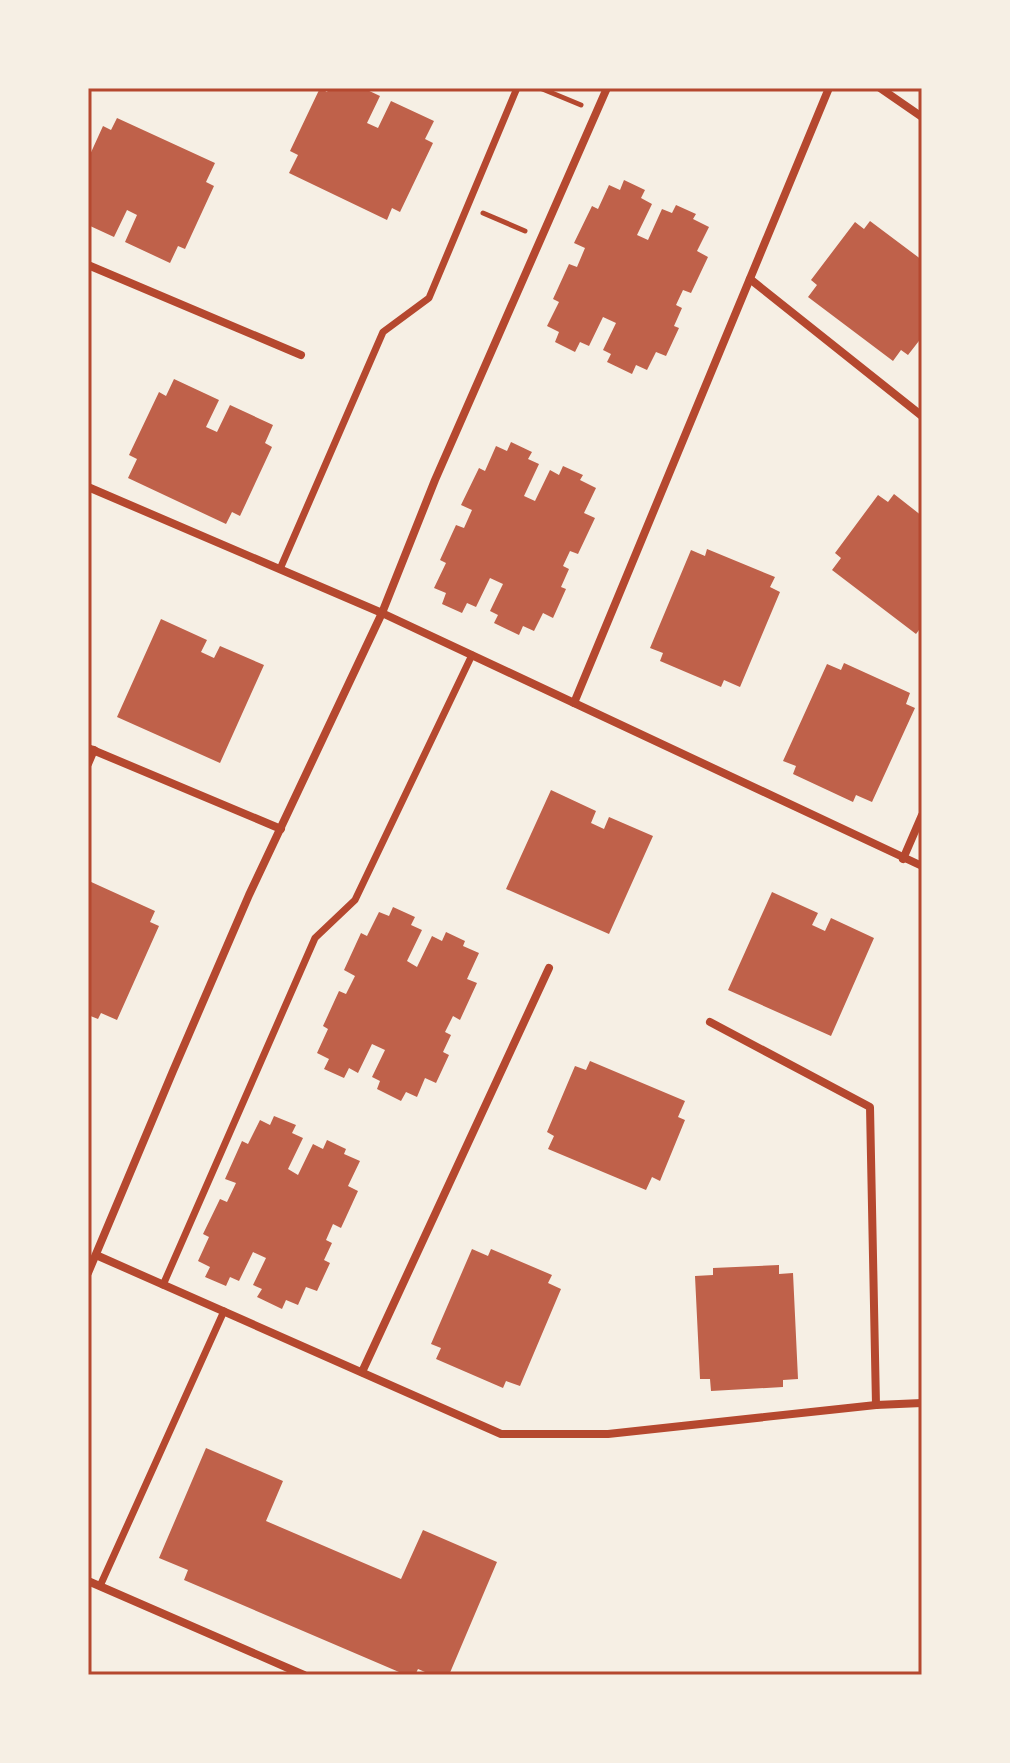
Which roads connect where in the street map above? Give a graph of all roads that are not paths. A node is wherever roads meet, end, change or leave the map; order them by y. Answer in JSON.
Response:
{"nodes":[{"id":1,"x":517,"y":88,"type":"edge"},
{"id":2,"x":607,"y":88,"type":"edge"},
{"id":3,"x":829,"y":88,"type":"edge"},
{"id":4,"x":880,"y":88,"type":"edge"},
{"id":5,"x":922,"y":117,"type":"edge"},
{"id":6,"x":88,"y":265,"type":"edge"},
{"id":7,"x":750,"y":279,"type":"junction"},
{"id":8,"x":301,"y":355,"type":"dead end"},
{"id":9,"x":922,"y":416,"type":"edge"},
{"id":10,"x":88,"y":487,"type":"edge"},
{"id":11,"x":280,"y":569,"type":"junction"},
{"id":12,"x":382,"y":613,"type":"junction"},
{"id":13,"x":472,"y":655,"type":"junction"},
{"id":14,"x":574,"y":703,"type":"junction"},
{"id":15,"x":91,"y":749,"type":"edge"},
{"id":16,"x":88,"y":764,"type":"edge"},
{"id":17,"x":922,"y":815,"type":"edge"},
{"id":18,"x":281,"y":829,"type":"junction"},
{"id":19,"x":903,"y":859,"type":"junction"},
{"id":20,"x":922,"y":866,"type":"edge"},
{"id":21,"x":549,"y":968,"type":"dead end"},
{"id":22,"x":710,"y":1022,"type":"dead end"},
{"id":23,"x":96,"y":1255,"type":"junction"},
{"id":24,"x":88,"y":1273,"type":"edge"},
{"id":25,"x":163,"y":1285,"type":"junction"},
{"id":26,"x":224,"y":1311,"type":"junction"},
{"id":27,"x":362,"y":1372,"type":"junction"},
{"id":28,"x":922,"y":1403,"type":"edge"},
{"id":29,"x":876,"y":1405,"type":"junction"},
{"id":30,"x":88,"y":1581,"type":"edge"},
{"id":31,"x":100,"y":1586,"type":"junction"},
{"id":32,"x":304,"y":1675,"type":"edge"}],
"edges":[{"from":1,"to":11,"type":"street"},
{"from":2,"to":12,"type":"street"},
{"from":3,"to":7,"type":"street"},
{"from":4,"to":5,"type":"street"},
{"from":6,"to":8,"type":"street"},
{"from":7,"to":9,"type":"street"},
{"from":7,"to":14,"type":"street"},
{"from":10,"to":11,"type":"street"},
{"from":11,"to":12,"type":"street"},
{"from":12,"to":13,"type":"street"},
{"from":12,"to":18,"type":"street"},
{"from":13,"to":14,"type":"street"},
{"from":13,"to":25,"type":"street"},
{"from":14,"to":19,"type":"street"},
{"from":15,"to":16,"type":"street"},
{"from":15,"to":18,"type":"street"},
{"from":17,"to":19,"type":"street"},
{"from":18,"to":23,"type":"street"},
{"from":19,"to":20,"type":"street"},
{"from":21,"to":27,"type":"street"},
{"from":22,"to":29,"type":"street"},
{"from":23,"to":24,"type":"street"},
{"from":23,"to":25,"type":"street"},
{"from":25,"to":26,"type":"street"},
{"from":26,"to":27,"type":"street"},
{"from":26,"to":31,"type":"street"},
{"from":27,"to":29,"type":"street"},
{"from":28,"to":29,"type":"street"},
{"from":30,"to":31,"type":"street"},
{"from":31,"to":32,"type":"street"}]}
